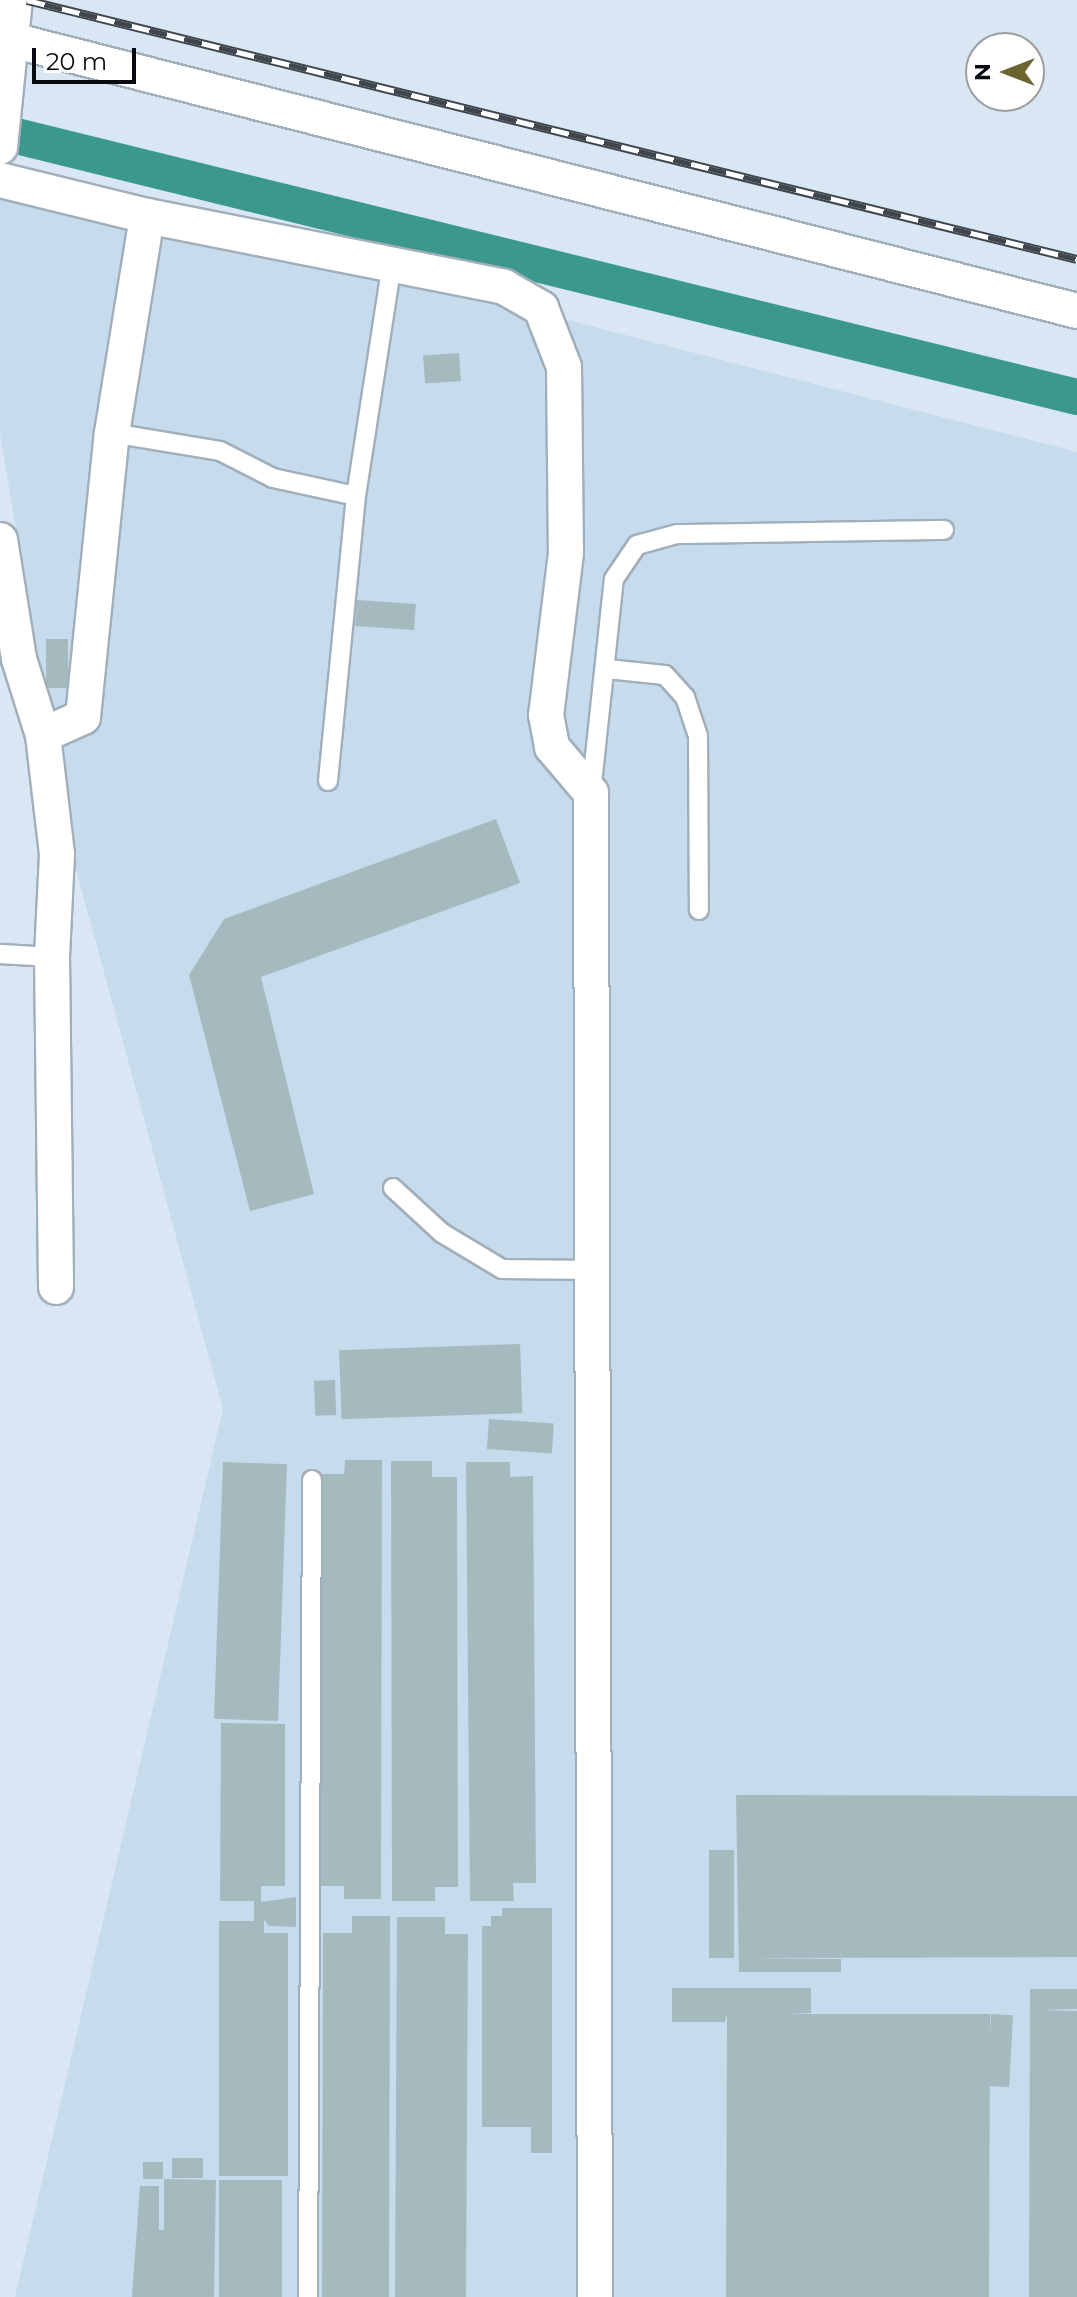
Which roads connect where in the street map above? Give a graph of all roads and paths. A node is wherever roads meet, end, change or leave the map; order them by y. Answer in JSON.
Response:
{"nodes":[{"id":1,"x":15,"y":0,"type":"edge"},
{"id":2,"x":7,"y":49,"type":"edge"},
{"id":3,"x":1,"y":144,"type":"edge"},
{"id":4,"x":0,"y":180,"type":"edge"},
{"id":5,"x":147,"y":216,"type":"junction"},
{"id":6,"x":392,"y":263,"type":"junction"},
{"id":7,"x":1077,"y":311,"type":"edge"},
{"id":8,"x":112,"y":433,"type":"junction"},
{"id":9,"x":356,"y":496,"type":"junction"},
{"id":10,"x":944,"y":530,"type":"dead end"},
{"id":11,"x":0,"y":540,"type":"edge"},
{"id":12,"x":6,"y":619,"type":"edge"},
{"id":13,"x":607,"y":669,"type":"junction"},
{"id":14,"x":43,"y":735,"type":"junction"},
{"id":15,"x":328,"y":781,"type":"dead end"},
{"id":16,"x":591,"y":793,"type":"junction"},
{"id":17,"x":699,"y":910,"type":"dead end"},
{"id":18,"x":0,"y":954,"type":"edge"},
{"id":19,"x":52,"y":957,"type":"junction"},
{"id":20,"x":393,"y":1188,"type":"dead end"},
{"id":21,"x":595,"y":1270,"type":"junction"},
{"id":22,"x":56,"y":1287,"type":"dead end"},
{"id":23,"x":312,"y":1480,"type":"dead end"},
{"id":24,"x":308,"y":2297,"type":"edge"},
{"id":25,"x":595,"y":2297,"type":"edge"}],
"edges":[{"from":1,"to":2,"type":"street"},
{"from":2,"to":3,"type":"street"},
{"from":2,"to":7,"type":"street"},
{"from":4,"to":5,"type":"street"},
{"from":5,"to":6,"type":"street"},
{"from":5,"to":8,"type":"street"},
{"from":6,"to":9,"type":"lane"},
{"from":6,"to":16,"type":"street"},
{"from":8,"to":9,"type":"lane"},
{"from":8,"to":14,"type":"street"},
{"from":9,"to":15,"type":"lane"},
{"from":10,"to":13,"type":"lane"},
{"from":11,"to":12,"type":"street"},
{"from":12,"to":14,"type":"street"},
{"from":13,"to":16,"type":"lane"},
{"from":13,"to":17,"type":"lane"},
{"from":14,"to":19,"type":"street"},
{"from":16,"to":21,"type":"street"},
{"from":18,"to":19,"type":"lane"},
{"from":19,"to":22,"type":"street"},
{"from":20,"to":21,"type":"lane"},
{"from":21,"to":25,"type":"street"},
{"from":23,"to":24,"type":"lane"}]}
